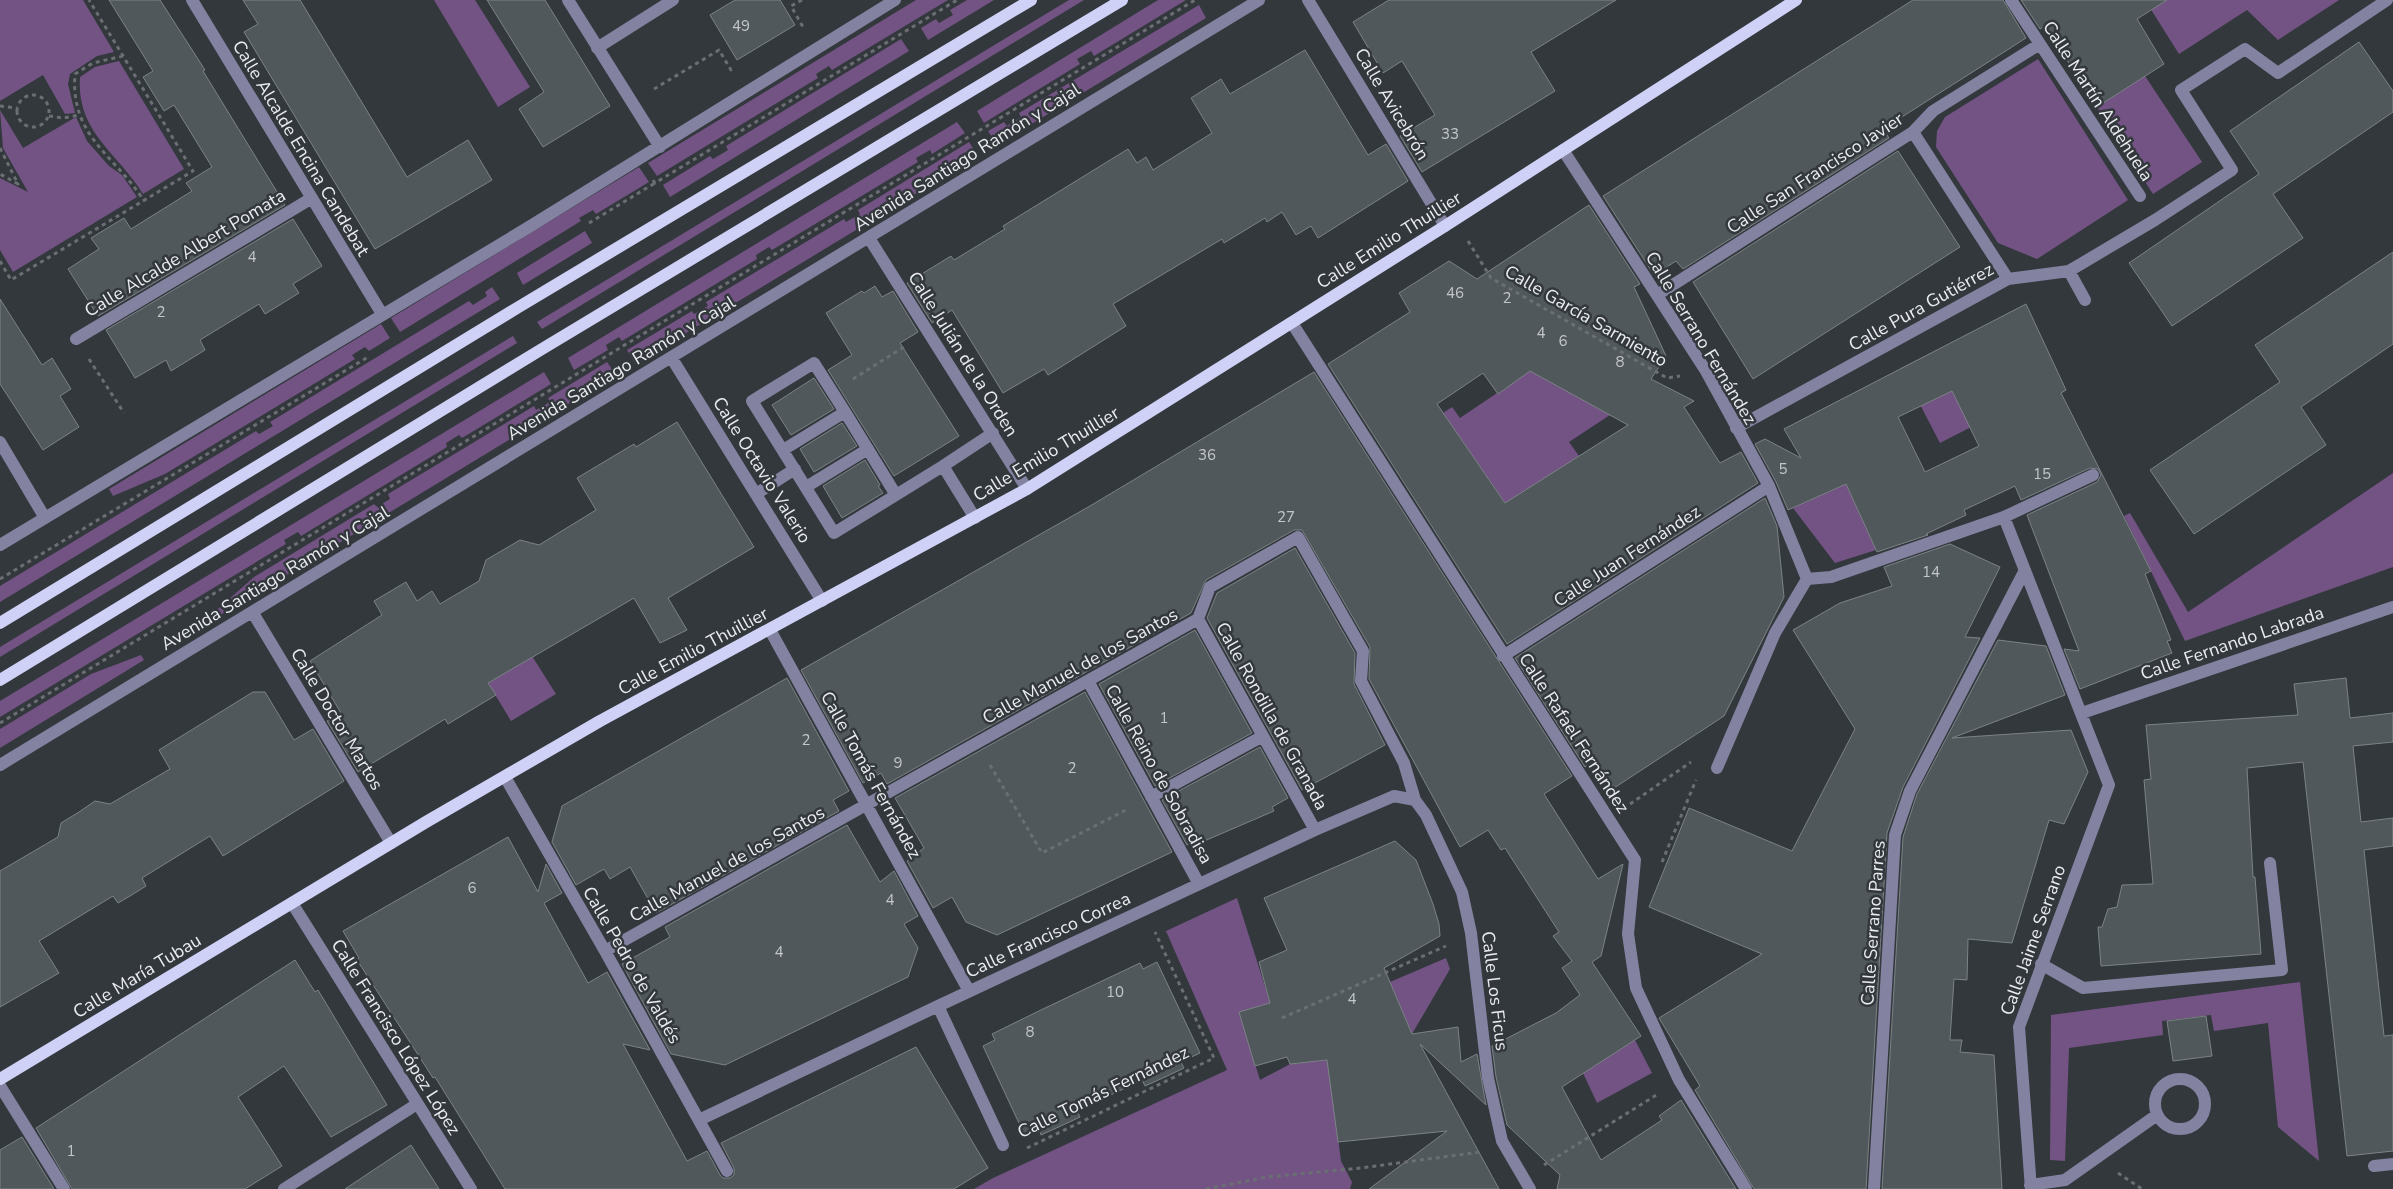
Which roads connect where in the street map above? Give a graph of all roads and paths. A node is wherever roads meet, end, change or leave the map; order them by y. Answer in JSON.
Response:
{"nodes":[{"id":1,"x":89,"y":0,"type":"edge"},
{"id":2,"x":192,"y":0,"type":"edge"},
{"id":3,"x":568,"y":0,"type":"edge"},
{"id":4,"x":673,"y":0,"type":"edge"},
{"id":5,"x":802,"y":0,"type":"edge"},
{"id":6,"x":895,"y":0,"type":"edge"},
{"id":7,"x":1032,"y":0,"type":"edge"},
{"id":8,"x":1122,"y":0,"type":"edge"},
{"id":9,"x":1194,"y":0,"type":"edge"},
{"id":10,"x":1259,"y":0,"type":"edge"},
{"id":11,"x":1308,"y":0,"type":"edge"},
{"id":12,"x":1796,"y":0,"type":"edge"},
{"id":13,"x":2011,"y":0,"type":"edge"},
{"id":14,"x":2387,"y":0,"type":"edge"},
{"id":15,"x":796,"y":31,"type":"dead end"},
{"id":16,"x":2040,"y":44,"type":"junction"},
{"id":17,"x":597,"y":48,"type":"junction"},
{"id":18,"x":123,"y":56,"type":"junction"},
{"id":19,"x":739,"y":65,"type":"dead end"},
{"id":20,"x":654,"y":89,"type":"dead end"},
{"id":21,"x":0,"y":106,"type":"edge"},
{"id":22,"x":17,"y":108,"type":"junction"},
{"id":23,"x":80,"y":115,"type":"junction"},
{"id":24,"x":49,"y":116,"type":"junction"},
{"id":25,"x":1913,"y":132,"type":"junction"},
{"id":26,"x":660,"y":147,"type":"junction"},
{"id":27,"x":0,"y":148,"type":"edge"},
{"id":28,"x":1563,"y":150,"type":"junction"},
{"id":29,"x":0,"y":174,"type":"edge"},
{"id":30,"x":655,"y":183,"type":"dead end"},
{"id":31,"x":2140,"y":196,"type":"dead end"},
{"id":32,"x":312,"y":198,"type":"junction"},
{"id":33,"x":144,"y":201,"type":"junction"},
{"id":34,"x":1450,"y":223,"type":"junction"},
{"id":35,"x":581,"y":228,"type":"dead end"},
{"id":36,"x":870,"y":238,"type":"junction"},
{"id":37,"x":0,"y":262,"type":"edge"},
{"id":38,"x":2069,"y":270,"type":"junction"},
{"id":39,"x":2008,"y":279,"type":"junction"},
{"id":40,"x":1656,"y":295,"type":"junction"},
{"id":41,"x":2085,"y":300,"type":"dead end"},
{"id":42,"x":382,"y":314,"type":"junction"},
{"id":43,"x":1292,"y":323,"type":"junction"},
{"id":44,"x":76,"y":339,"type":"joint"},
{"id":45,"x":914,"y":341,"type":"dead end"},
{"id":46,"x":371,"y":355,"type":"dead end"},
{"id":47,"x":671,"y":357,"type":"junction"},
{"id":48,"x":1706,"y":371,"type":"junction"},
{"id":49,"x":851,"y":381,"type":"dead end"},
{"id":50,"x":845,"y":412,"type":"junction"},
{"id":51,"x":124,"y":413,"type":"dead end"},
{"id":52,"x":1736,"y":428,"type":"junction"},
{"id":53,"x":993,"y":433,"type":"junction"},
{"id":54,"x":0,"y":442,"type":"edge"},
{"id":55,"x":868,"y":449,"type":"junction"},
{"id":56,"x":783,"y":450,"type":"junction"},
{"id":57,"x":943,"y":466,"type":"junction"},
{"id":58,"x":795,"y":469,"type":"junction"},
{"id":59,"x":2093,"y":475,"type":"dead end"},
{"id":60,"x":1769,"y":486,"type":"junction"},
{"id":61,"x":806,"y":487,"type":"junction"},
{"id":62,"x":1027,"y":489,"type":"junction"},
{"id":63,"x":756,"y":494,"type":"junction"},
{"id":64,"x":896,"y":494,"type":"junction"},
{"id":65,"x":2004,"y":517,"type":"junction"},
{"id":66,"x":45,"y":518,"type":"junction"},
{"id":67,"x":975,"y":518,"type":"junction"},
{"id":68,"x":0,"y":545,"type":"edge"},
{"id":69,"x":2024,"y":570,"type":"junction"},
{"id":70,"x":0,"y":579,"type":"edge"},
{"id":71,"x":1807,"y":579,"type":"junction"},
{"id":72,"x":822,"y":601,"type":"junction"},
{"id":73,"x":2393,"y":607,"type":"edge"},
{"id":74,"x":253,"y":613,"type":"junction"},
{"id":75,"x":1198,"y":619,"type":"junction"},
{"id":76,"x":0,"y":623,"type":"edge"},
{"id":77,"x":770,"y":630,"type":"junction"},
{"id":78,"x":1503,"y":656,"type":"junction"},
{"id":79,"x":0,"y":680,"type":"edge"},
{"id":80,"x":1088,"y":682,"type":"junction"},
{"id":81,"x":2082,"y":713,"type":"junction"},
{"id":82,"x":0,"y":723,"type":"edge"},
{"id":83,"x":1263,"y":736,"type":"junction"},
{"id":84,"x":978,"y":744,"type":"junction"},
{"id":85,"x":1694,"y":760,"type":"dead end"},
{"id":86,"x":0,"y":765,"type":"edge"},
{"id":87,"x":1717,"y":768,"type":"dead end"},
{"id":88,"x":1700,"y":772,"type":"dead end"},
{"id":89,"x":505,"y":777,"type":"junction"},
{"id":90,"x":1151,"y":798,"type":"junction"},
{"id":91,"x":1415,"y":800,"type":"junction"},
{"id":92,"x":867,"y":806,"type":"junction"},
{"id":93,"x":1608,"y":819,"type":"junction"},
{"id":94,"x":1315,"y":830,"type":"junction"},
{"id":95,"x":391,"y":843,"type":"junction"},
{"id":96,"x":2270,"y":863,"type":"dead end"},
{"id":97,"x":1633,"y":882,"type":"junction"},
{"id":98,"x":1199,"y":884,"type":"junction"},
{"id":99,"x":292,"y":903,"type":"junction"},
{"id":100,"x":1145,"y":909,"type":"junction"},
{"id":101,"x":1449,"y":944,"type":"dead end"},
{"id":102,"x":605,"y":951,"type":"junction"},
{"id":103,"x":2041,"y":964,"type":"junction"},
{"id":104,"x":969,"y":991,"type":"junction"},
{"id":105,"x":938,"y":1006,"type":"junction"},
{"id":106,"x":1282,"y":1018,"type":"dead end"},
{"id":107,"x":0,"y":1079,"type":"edge"},
{"id":108,"x":1679,"y":1080,"type":"junction"},
{"id":109,"x":0,"y":1086,"type":"edge"},
{"id":110,"x":417,"y":1104,"type":"junction"},
{"id":111,"x":2157,"y":1115,"type":"dead end"},
{"id":112,"x":699,"y":1120,"type":"junction"},
{"id":113,"x":1004,"y":1145,"type":"joint"},
{"id":114,"x":1482,"y":1152,"type":"dead end"},
{"id":115,"x":2393,"y":1164,"type":"edge"},
{"id":116,"x":2374,"y":1166,"type":"dead end"},
{"id":117,"x":727,"y":1171,"type":"dead end"},
{"id":118,"x":1526,"y":1184,"type":"edge"},
{"id":119,"x":2030,"y":1187,"type":"edge"},
{"id":120,"x":64,"y":1189,"type":"edge"},
{"id":121,"x":284,"y":1189,"type":"edge"},
{"id":122,"x":471,"y":1189,"type":"edge"},
{"id":123,"x":1206,"y":1189,"type":"edge"},
{"id":124,"x":1746,"y":1189,"type":"edge"},
{"id":125,"x":1874,"y":1189,"type":"edge"}],
"edges":[{"from":1,"to":18,"type":"path"},
{"from":2,"to":32,"type":"street","name":"Calle Alcalde Encina Candebat"},
{"from":3,"to":17,"type":"street"},
{"from":4,"to":17,"type":"street"},
{"from":5,"to":15,"type":"path"},
{"from":6,"to":26,"type":"street"},
{"from":7,"to":76,"type":"main road"},
{"from":8,"to":79,"type":"main road"},
{"from":9,"to":82,"type":"path"},
{"from":10,"to":36,"type":"street","name":"Avenida Santiago Ramón y Cajal"},
{"from":11,"to":34,"type":"street","name":"Calle Avicebrón"},
{"from":12,"to":28,"type":"main road","name":"Calle Emilio Thuillier"},
{"from":13,"to":16,"type":"street","name":"Calle Martín Aldehuela"},
{"from":14,"to":38,"type":"street","name":"Calle Pura Gutiérrez"},
{"from":16,"to":25,"type":"street","name":"Calle San Francisco Javier"},
{"from":16,"to":31,"type":"street","name":"Calle Martín Aldehuela"},
{"from":17,"to":26,"type":"street"},
{"from":18,"to":23,"type":"path"},
{"from":18,"to":33,"type":"path"},
{"from":19,"to":20,"type":"path"},
{"from":21,"to":22,"type":"path"},
{"from":22,"to":24,"type":"path"},
{"from":22,"to":24,"type":"path"},
{"from":23,"to":24,"type":"path"},
{"from":23,"to":33,"type":"path"},
{"from":25,"to":39,"type":"street"},
{"from":25,"to":40,"type":"street","name":"Calle San Francisco Javier"},
{"from":26,"to":42,"type":"street"},
{"from":27,"to":29,"type":"path"},
{"from":28,"to":34,"type":"main road","name":"Calle Emilio Thuillier"},
{"from":28,"to":40,"type":"street","name":"Calle Serrano Fernández"},
{"from":30,"to":35,"type":"path"},
{"from":32,"to":42,"type":"street","name":"Calle Alcalde Encina Candebat"},
{"from":32,"to":44,"type":"street","name":"Calle Alcalde Albert Pomata"},
{"from":33,"to":37,"type":"path"},
{"from":34,"to":43,"type":"main road","name":"Calle Emilio Thuillier"},
{"from":34,"to":48,"type":"path","name":"Calle García Sarmiento"},
{"from":36,"to":47,"type":"street","name":"Avenida Santiago Ramón y Cajal"},
{"from":36,"to":53,"type":"street","name":"Calle Julián de la Orden"},
{"from":38,"to":39,"type":"street","name":"Calle Pura Gutiérrez"},
{"from":38,"to":41,"type":"street"},
{"from":39,"to":52,"type":"street","name":"Calle Pura Gutiérrez"},
{"from":40,"to":48,"type":"street","name":"Calle Serrano Fernández"},
{"from":42,"to":66,"type":"street"},
{"from":43,"to":62,"type":"main road","name":"Calle Emilio Thuillier"},
{"from":43,"to":78,"type":"street","name":"Calle Rafael Fernández"},
{"from":44,"to":51,"type":"path"},
{"from":45,"to":49,"type":"path"},
{"from":46,"to":70,"type":"path"},
{"from":47,"to":63,"type":"street","name":"Calle Octavio Valerio"},
{"from":47,"to":74,"type":"street","name":"Avenida Santiago Ramón y Cajal"},
{"from":48,"to":52,"type":"street","name":"Calle Serrano Fernández"},
{"from":50,"to":55,"type":"street"},
{"from":50,"to":56,"type":"street"},
{"from":50,"to":56,"type":"street"},
{"from":52,"to":60,"type":"street","name":"Calle Serrano Fernández"},
{"from":53,"to":57,"type":"street"},
{"from":53,"to":62,"type":"street","name":"Calle Julián de la Orden"},
{"from":54,"to":66,"type":"street"},
{"from":55,"to":61,"type":"street"},
{"from":55,"to":64,"type":"street"},
{"from":56,"to":58,"type":"street"},
{"from":57,"to":64,"type":"street"},
{"from":57,"to":67,"type":"street"},
{"from":58,"to":61,"type":"street"},
{"from":58,"to":63,"type":"street"},
{"from":59,"to":65,"type":"street"},
{"from":60,"to":71,"type":"street","name":"Calle Serrano Fernández"},
{"from":60,"to":78,"type":"street","name":"Calle Juan Fernández"},
{"from":61,"to":64,"type":"street"},
{"from":62,"to":67,"type":"main road","name":"Calle Emilio Thuillier"},
{"from":63,"to":72,"type":"street","name":"Calle Octavio Valerio"},
{"from":65,"to":69,"type":"street"},
{"from":65,"to":71,"type":"street"},
{"from":66,"to":68,"type":"street"},
{"from":67,"to":72,"type":"main road","name":"Calle Emilio Thuillier"},
{"from":69,"to":81,"type":"street"},
{"from":69,"to":125,"type":"street","name":"Calle Serrano Parres"},
{"from":71,"to":87,"type":"street"},
{"from":72,"to":77,"type":"main road","name":"Calle Emilio Thuillier"},
{"from":73,"to":81,"type":"street","name":"Calle Fernando Labrada"},
{"from":74,"to":86,"type":"street","name":"Avenida Santiago Ramón y Cajal"},
{"from":74,"to":95,"type":"street","name":"Calle Doctor Martos"},
{"from":75,"to":80,"type":"street","name":"Calle Manuel de los Santos"},
{"from":75,"to":83,"type":"street","name":"Calle Rondilla de Granada"},
{"from":75,"to":91,"type":"street","name":"Calle Manuel de los Santos"},
{"from":77,"to":89,"type":"main road","name":"Calle Emilio Thuillier"},
{"from":77,"to":92,"type":"street","name":"Calle Tomás Fernández"},
{"from":78,"to":93,"type":"street","name":"Calle Rafael Fernández"},
{"from":80,"to":84,"type":"street","name":"Calle Manuel de los Santos"},
{"from":80,"to":90,"type":"street","name":"Calle Reino de Sobradisa"},
{"from":81,"to":103,"type":"street","name":"Calle Jaime Serrano"},
{"from":83,"to":90,"type":"street"},
{"from":83,"to":94,"type":"street","name":"Calle Rondilla de Granada"},
{"from":84,"to":90,"type":"path"},
{"from":84,"to":92,"type":"street","name":"Calle Manuel de los Santos"},
{"from":85,"to":93,"type":"path"},
{"from":88,"to":97,"type":"path"},
{"from":89,"to":95,"type":"main road","name":"Calle Emilio Thuillier"},
{"from":89,"to":102,"type":"street","name":"Calle Pedro de Valdés"},
{"from":90,"to":98,"type":"street","name":"Calle Reino de Sobradisa"},
{"from":91,"to":94,"type":"street","name":"Calle Francisco Correa"},
{"from":91,"to":118,"type":"street","name":"Calle Los Ficus"},
{"from":92,"to":102,"type":"street","name":"Calle Manuel de los Santos"},
{"from":92,"to":104,"type":"street","name":"Calle Tomás Fernández"},
{"from":93,"to":97,"type":"street","name":"Calle Rafael Fernández"},
{"from":94,"to":98,"type":"street","name":"Calle Francisco Correa"},
{"from":95,"to":99,"type":"main road","name":"Calle Emilio Thuillier"},
{"from":96,"to":103,"type":"street"},
{"from":97,"to":108,"type":"street","name":"Calle Rafael Fernández"},
{"from":98,"to":100,"type":"street","name":"Calle Francisco Correa"},
{"from":99,"to":107,"type":"main road","name":"Calle María Tubau"},
{"from":99,"to":110,"type":"street","name":"Calle Francisco López López"},
{"from":100,"to":104,"type":"street","name":"Calle Francisco Correa"},
{"from":100,"to":113,"type":"path","name":"Calle Tomás Fernández"},
{"from":101,"to":106,"type":"path"},
{"from":102,"to":112,"type":"street","name":"Calle Pedro de Valdés"},
{"from":103,"to":119,"type":"street","name":"Calle Jaime Serrano"},
{"from":104,"to":105,"type":"street","name":"Calle Francisco Correa"},
{"from":105,"to":112,"type":"street","name":"Calle Francisco Correa"},
{"from":105,"to":113,"type":"street","name":"Calle Tomás Fernández"},
{"from":108,"to":118,"type":"path"},
{"from":108,"to":124,"type":"street","name":"Calle Rafael Fernández"},
{"from":109,"to":120,"type":"street"},
{"from":110,"to":121,"type":"street"},
{"from":110,"to":122,"type":"street","name":"Calle Francisco López López"},
{"from":111,"to":119,"type":"street"},
{"from":112,"to":117,"type":"street","name":"Calle Pedro de Valdés"},
{"from":114,"to":123,"type":"path"},
{"from":115,"to":116,"type":"street"}]}
